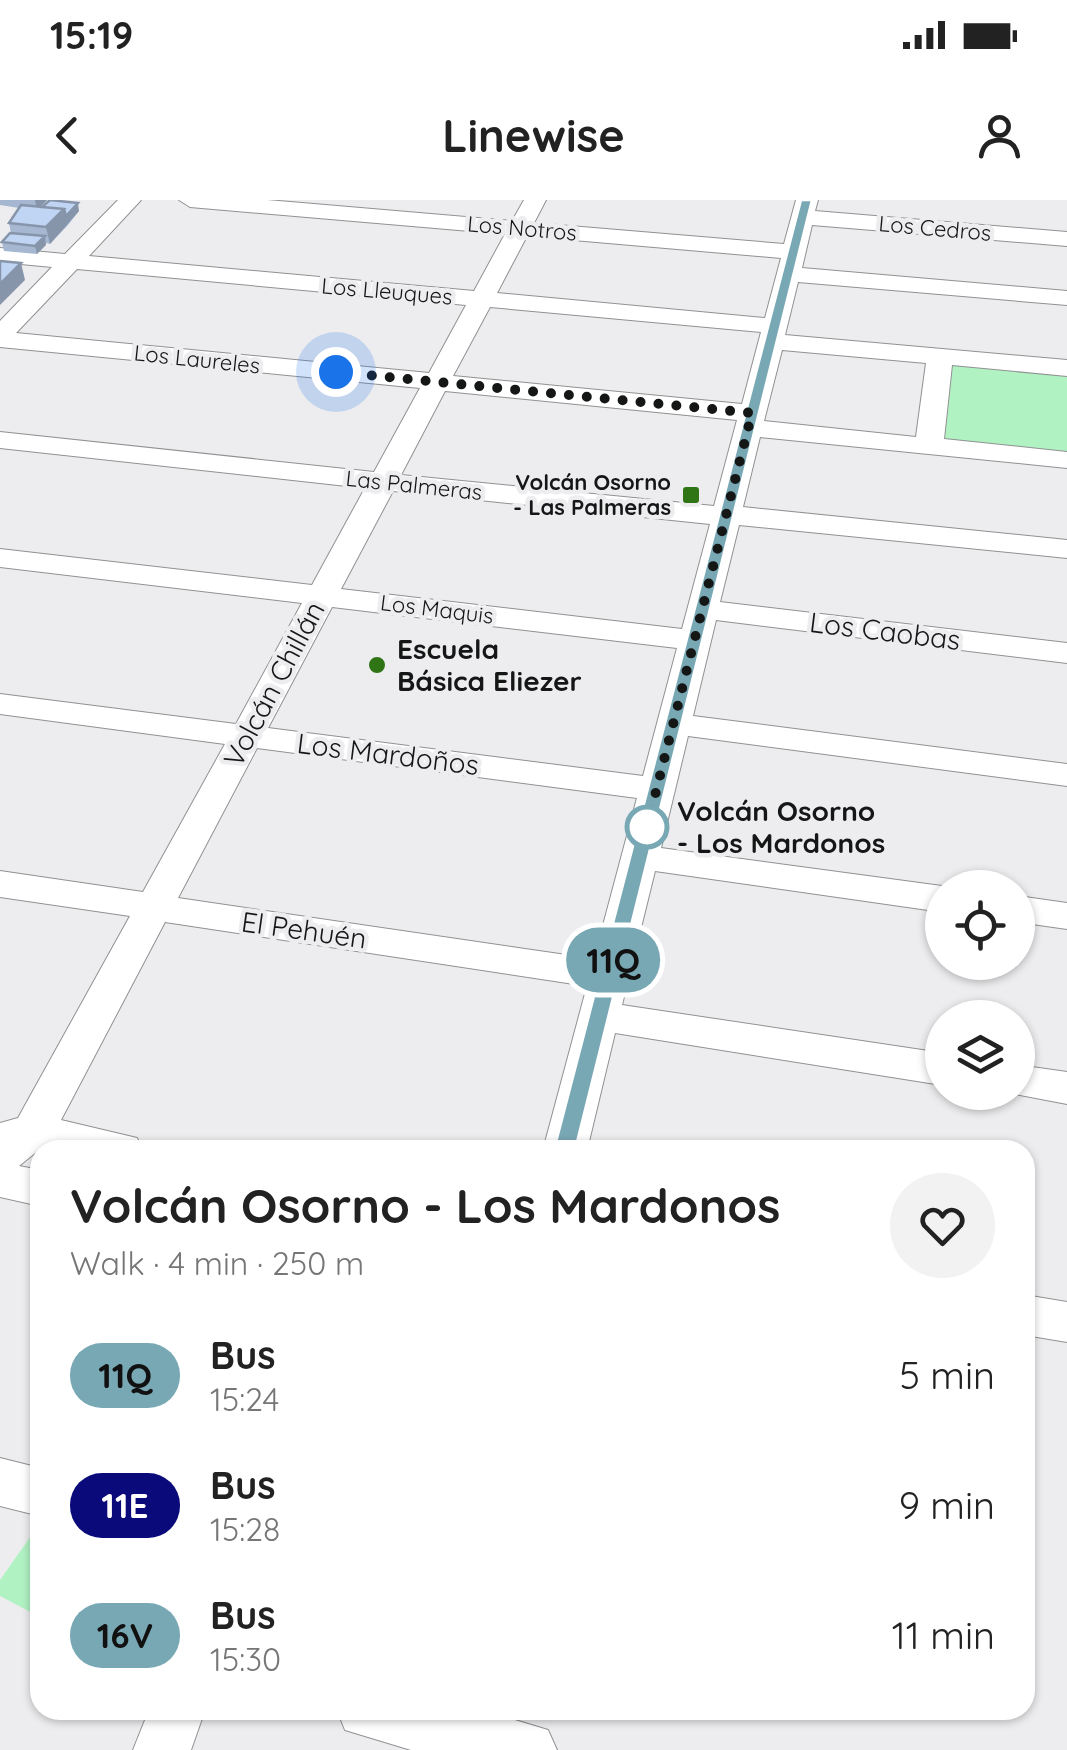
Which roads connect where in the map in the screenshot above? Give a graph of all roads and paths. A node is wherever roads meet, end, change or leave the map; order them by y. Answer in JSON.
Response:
{"nodes":[{"id":1,"x":130,"y":200,"type":"edge"},
{"id":2,"x":190,"y":200,"type":"edge"},
{"id":3,"x":804,"y":208,"type":"edge"},
{"id":4,"x":527,"y":214,"type":"edge"},
{"id":5,"x":1067,"y":239,"type":"edge"},
{"id":6,"x":0,"y":255,"type":"edge"},
{"id":7,"x":70,"y":262,"type":"junction"},
{"id":8,"x":790,"y":263,"type":"junction"},
{"id":9,"x":1067,"y":298,"type":"edge"},
{"id":10,"x":481,"y":300,"type":"junction"},
{"id":11,"x":772,"y":333,"type":"junction"},
{"id":12,"x":0,"y":337,"type":"edge"},
{"id":13,"x":940,"y":356,"type":"junction"},
{"id":14,"x":1067,"y":368,"type":"edge"},
{"id":15,"x":437,"y":382,"type":"junction"},
{"id":16,"x":750,"y":421,"type":"junction"},
{"id":17,"x":0,"y":440,"type":"edge"},
{"id":18,"x":930,"y":446,"type":"junction"},
{"id":19,"x":1067,"y":460,"type":"edge"},
{"id":20,"x":383,"y":481,"type":"junction"},
{"id":21,"x":726,"y":516,"type":"junction"},
{"id":22,"x":1067,"y":549,"type":"edge"},
{"id":23,"x":0,"y":558,"type":"edge"},
{"id":24,"x":322,"y":596,"type":"junction"},
{"id":25,"x":698,"y":624,"type":"junction"},
{"id":26,"x":1067,"y":653,"type":"edge"},
{"id":27,"x":0,"y":704,"type":"edge"},
{"id":28,"x":673,"y":724,"type":"junction"},
{"id":29,"x":246,"y":736,"type":"junction"},
{"id":30,"x":1067,"y":775,"type":"edge"},
{"id":31,"x":656,"y":789,"type":"junction"},
{"id":32,"x":639,"y":857,"type":"junction"},
{"id":33,"x":0,"y":884,"type":"edge"},
{"id":34,"x":925,"y":897,"type":"edge"},
{"id":35,"x":154,"y":907,"type":"junction"},
{"id":36,"x":1035,"y":911,"type":"edge"},
{"id":37,"x":1067,"y":916,"type":"edge"},
{"id":38,"x":609,"y":975,"type":"junction"},
{"id":39,"x":598,"y":1016,"type":"junction"},
{"id":40,"x":925,"y":1066,"type":"edge"},
{"id":41,"x":1035,"y":1083,"type":"edge"},
{"id":42,"x":1067,"y":1088,"type":"edge"},
{"id":43,"x":567,"y":1140,"type":"edge"},
{"id":44,"x":11,"y":1142,"type":"edge"},
{"id":45,"x":0,"y":1179,"type":"edge"},
{"id":46,"x":30,"y":1186,"type":"edge"},
{"id":47,"x":1035,"y":1317,"type":"edge"},
{"id":48,"x":1067,"y":1322,"type":"edge"},
{"id":49,"x":0,"y":1482,"type":"edge"},
{"id":50,"x":30,"y":1490,"type":"edge"},
{"id":51,"x":173,"y":1720,"type":"edge"},
{"id":52,"x":406,"y":1720,"type":"edge"},
{"id":53,"x":162,"y":1750,"type":"edge"},
{"id":54,"x":528,"y":1750,"type":"edge"}],
"edges":[{"from":1,"to":7,"type":"street"},
{"from":2,"to":4,"type":"street","name":"Los Notros"},
{"from":3,"to":5,"type":"street","name":"Los Cedros"},
{"from":3,"to":8,"type":"street"},
{"from":4,"to":8,"type":"street","name":"Los Notros"},
{"from":4,"to":10,"type":"street","name":"Volcán Chillán"},
{"from":6,"to":7,"type":"street","name":"Los Lleuques"},
{"from":7,"to":10,"type":"street","name":"Los Lleuques"},
{"from":7,"to":12,"type":"street"},
{"from":8,"to":9,"type":"street","name":"Los Notros"},
{"from":8,"to":11,"type":"street"},
{"from":10,"to":11,"type":"street","name":"Los Lleuques"},
{"from":10,"to":15,"type":"street","name":"Volcán Chillán"},
{"from":11,"to":13,"type":"street","name":"Los Lleuques"},
{"from":11,"to":16,"type":"street"},
{"from":12,"to":15,"type":"street","name":"Los Laureles"},
{"from":13,"to":14,"type":"street","name":"Los Lleuques"},
{"from":13,"to":18,"type":"street"},
{"from":15,"to":16,"type":"street","name":"Los Laureles"},
{"from":15,"to":20,"type":"street","name":"Volcán Chillán"},
{"from":16,"to":18,"type":"street","name":"Los Laureles"},
{"from":16,"to":21,"type":"street"},
{"from":17,"to":20,"type":"street","name":"Las Palmeras"},
{"from":18,"to":19,"type":"street","name":"Los Laureles"},
{"from":20,"to":21,"type":"street","name":"Las Palmeras"},
{"from":20,"to":24,"type":"street","name":"Volcán Chillán"},
{"from":21,"to":22,"type":"street","name":"Las Palmeras"},
{"from":21,"to":25,"type":"street"},
{"from":23,"to":24,"type":"street","name":"Los Maquis"},
{"from":24,"to":25,"type":"street","name":"Los Maquis"},
{"from":24,"to":29,"type":"street","name":"Volcán Chillán"},
{"from":25,"to":26,"type":"street","name":"Los Caobas"},
{"from":25,"to":28,"type":"street"},
{"from":27,"to":29,"type":"street","name":"Los Mardoños"},
{"from":28,"to":30,"type":"street"},
{"from":28,"to":31,"type":"street"},
{"from":29,"to":31,"type":"street","name":"Los Mardoños"},
{"from":29,"to":35,"type":"street","name":"Volcán Chillán"},
{"from":31,"to":32,"type":"street"},
{"from":32,"to":34,"type":"street"},
{"from":32,"to":38,"type":"street"},
{"from":33,"to":35,"type":"street","name":"El Pehuén"},
{"from":35,"to":38,"type":"street","name":"El Pehuén"},
{"from":35,"to":44,"type":"street","name":"Volcán Chillán"},
{"from":36,"to":37,"type":"street"},
{"from":38,"to":39,"type":"street"},
{"from":39,"to":40,"type":"street"},
{"from":39,"to":43,"type":"street"},
{"from":41,"to":42,"type":"street"},
{"from":45,"to":46,"type":"street"},
{"from":47,"to":48,"type":"street"},
{"from":49,"to":50,"type":"street"},
{"from":51,"to":53,"type":"street"},
{"from":52,"to":54,"type":"street"}]}
